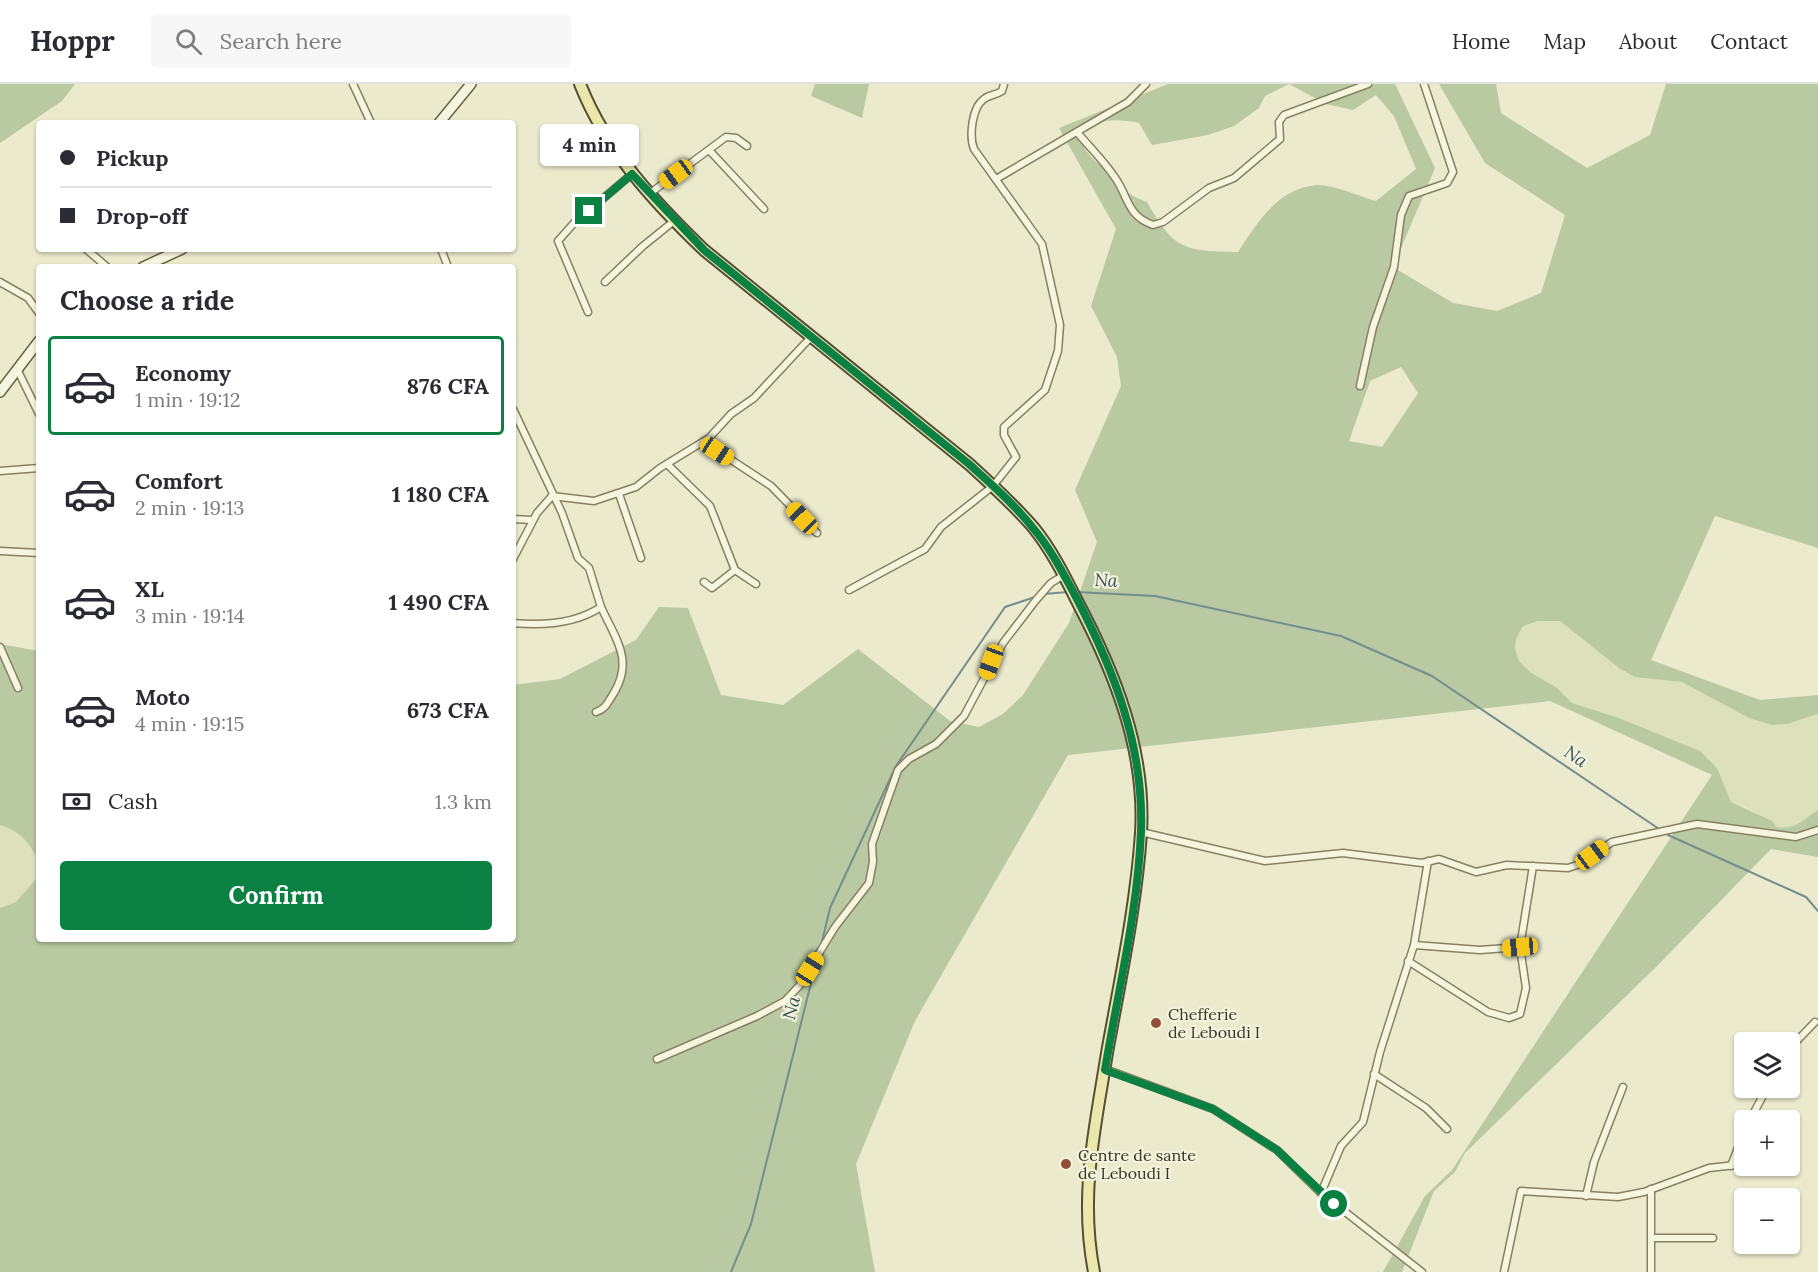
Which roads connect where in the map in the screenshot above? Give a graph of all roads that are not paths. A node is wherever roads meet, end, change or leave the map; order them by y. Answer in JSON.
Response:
{"nodes":[{"id":1,"x":353,"y":84,"type":"edge"},
{"id":2,"x":471,"y":84,"type":"edge"},
{"id":3,"x":580,"y":84,"type":"edge"},
{"id":4,"x":1004,"y":84,"type":"edge"},
{"id":5,"x":1146,"y":84,"type":"edge"},
{"id":6,"x":1368,"y":84,"type":"edge"},
{"id":7,"x":1424,"y":84,"type":"edge"},
{"id":8,"x":370,"y":120,"type":"edge"},
{"id":9,"x":441,"y":120,"type":"edge"},
{"id":10,"x":1077,"y":132,"type":"junction"},
{"id":11,"x":747,"y":146,"type":"dead end"},
{"id":12,"x":709,"y":150,"type":"junction"},
{"id":13,"x":632,"y":174,"type":"junction"},
{"id":14,"x":996,"y":179,"type":"junction"},
{"id":15,"x":649,"y":194,"type":"junction"},
{"id":16,"x":764,"y":209,"type":"dead end"},
{"id":17,"x":674,"y":221,"type":"junction"},
{"id":18,"x":90,"y":252,"type":"edge"},
{"id":19,"x":176,"y":252,"type":"edge"},
{"id":20,"x":104,"y":264,"type":"edge"},
{"id":21,"x":150,"y":264,"type":"edge"},
{"id":22,"x":0,"y":282,"type":"edge"},
{"id":23,"x":605,"y":282,"type":"dead end"},
{"id":24,"x":36,"y":309,"type":"edge"},
{"id":25,"x":588,"y":312,"type":"dead end"},
{"id":26,"x":811,"y":337,"type":"junction"},
{"id":27,"x":36,"y":345,"type":"edge"},
{"id":28,"x":18,"y":371,"type":"junction"},
{"id":29,"x":1360,"y":386,"type":"dead end"},
{"id":30,"x":0,"y":392,"type":"edge"},
{"id":31,"x":36,"y":408,"type":"edge"},
{"id":32,"x":516,"y":416,"type":"edge"},
{"id":33,"x":704,"y":442,"type":"junction"},
{"id":34,"x":667,"y":464,"type":"junction"},
{"id":35,"x":36,"y":468,"type":"edge"},
{"id":36,"x":0,"y":471,"type":"edge"},
{"id":37,"x":993,"y":486,"type":"junction"},
{"id":38,"x":620,"y":494,"type":"junction"},
{"id":39,"x":552,"y":496,"type":"junction"},
{"id":40,"x":516,"y":519,"type":"edge"},
{"id":41,"x":532,"y":520,"type":"junction"},
{"id":42,"x":817,"y":533,"type":"dead end"},
{"id":43,"x":0,"y":551,"type":"edge"},
{"id":44,"x":36,"y":553,"type":"edge"},
{"id":45,"x":516,"y":553,"type":"edge"},
{"id":46,"x":641,"y":558,"type":"dead end"},
{"id":47,"x":735,"y":570,"type":"junction"},
{"id":48,"x":1064,"y":575,"type":"junction"},
{"id":49,"x":704,"y":582,"type":"dead end"},
{"id":50,"x":756,"y":584,"type":"dead end"},
{"id":51,"x":849,"y":590,"type":"dead end"},
{"id":52,"x":601,"y":607,"type":"junction"},
{"id":53,"x":516,"y":623,"type":"edge"},
{"id":54,"x":0,"y":647,"type":"edge"},
{"id":55,"x":18,"y":688,"type":"dead end"},
{"id":56,"x":596,"y":712,"type":"dead end"},
{"id":57,"x":1818,"y":830,"type":"edge"},
{"id":58,"x":1141,"y":832,"type":"junction"},
{"id":59,"x":1428,"y":861,"type":"junction"},
{"id":60,"x":1533,"y":866,"type":"junction"},
{"id":61,"x":1414,"y":945,"type":"junction"},
{"id":62,"x":1520,"y":947,"type":"junction"},
{"id":63,"x":1408,"y":961,"type":"junction"},
{"id":64,"x":1815,"y":1022,"type":"dead end"},
{"id":65,"x":1800,"y":1038,"type":"edge"},
{"id":66,"x":657,"y":1059,"type":"dead end"},
{"id":67,"x":1105,"y":1070,"type":"junction"},
{"id":68,"x":1374,"y":1074,"type":"junction"},
{"id":69,"x":1623,"y":1087,"type":"dead end"},
{"id":70,"x":1447,"y":1129,"type":"dead end"},
{"id":71,"x":1734,"y":1158,"type":"edge"},
{"id":72,"x":1731,"y":1166,"type":"junction"},
{"id":73,"x":1734,"y":1166,"type":"edge"},
{"id":74,"x":1651,"y":1189,"type":"junction"},
{"id":75,"x":1321,"y":1193,"type":"junction"},
{"id":76,"x":1587,"y":1196,"type":"junction"},
{"id":77,"x":1653,"y":1238,"type":"junction"},
{"id":78,"x":1713,"y":1238,"type":"dead end"},
{"id":79,"x":1094,"y":1272,"type":"edge"},
{"id":80,"x":1422,"y":1272,"type":"edge"},
{"id":81,"x":1504,"y":1272,"type":"edge"},
{"id":82,"x":1651,"y":1272,"type":"edge"}],
"edges":[{"from":1,"to":8,"type":"street"},
{"from":2,"to":9,"type":"street"},
{"from":3,"to":13,"type":"main road"},
{"from":4,"to":14,"type":"street"},
{"from":5,"to":10,"type":"street"},
{"from":6,"to":10,"type":"street"},
{"from":7,"to":29,"type":"street"},
{"from":10,"to":14,"type":"street"},
{"from":11,"to":12,"type":"street"},
{"from":12,"to":15,"type":"street"},
{"from":12,"to":16,"type":"street"},
{"from":13,"to":15,"type":"main road"},
{"from":13,"to":25,"type":"street"},
{"from":14,"to":37,"type":"street"},
{"from":15,"to":17,"type":"main road"},
{"from":17,"to":23,"type":"street"},
{"from":17,"to":26,"type":"main road"},
{"from":18,"to":20,"type":"street"},
{"from":19,"to":21,"type":"street"},
{"from":22,"to":24,"type":"street"},
{"from":26,"to":33,"type":"street"},
{"from":26,"to":37,"type":"main road"},
{"from":27,"to":28,"type":"street"},
{"from":28,"to":30,"type":"street"},
{"from":28,"to":31,"type":"street"},
{"from":32,"to":39,"type":"street"},
{"from":33,"to":34,"type":"street"},
{"from":33,"to":42,"type":"street"},
{"from":34,"to":38,"type":"street"},
{"from":34,"to":47,"type":"street"},
{"from":35,"to":36,"type":"street"},
{"from":37,"to":48,"type":"main road"},
{"from":37,"to":51,"type":"street"},
{"from":38,"to":39,"type":"street"},
{"from":38,"to":46,"type":"street"},
{"from":39,"to":41,"type":"street"},
{"from":39,"to":52,"type":"street"},
{"from":40,"to":41,"type":"street"},
{"from":41,"to":45,"type":"street"},
{"from":43,"to":44,"type":"street"},
{"from":47,"to":49,"type":"street"},
{"from":47,"to":50,"type":"street"},
{"from":48,"to":58,"type":"main road"},
{"from":48,"to":66,"type":"street"},
{"from":52,"to":53,"type":"street"},
{"from":52,"to":56,"type":"street"},
{"from":54,"to":55,"type":"street"},
{"from":57,"to":60,"type":"street"},
{"from":58,"to":59,"type":"street"},
{"from":58,"to":67,"type":"main road"},
{"from":59,"to":60,"type":"street"},
{"from":59,"to":61,"type":"street"},
{"from":60,"to":62,"type":"street"},
{"from":61,"to":62,"type":"street"},
{"from":61,"to":63,"type":"street"},
{"from":62,"to":63,"type":"street"},
{"from":63,"to":68,"type":"street"},
{"from":64,"to":65,"type":"street"},
{"from":67,"to":75,"type":"street"},
{"from":67,"to":79,"type":"main road"},
{"from":68,"to":70,"type":"street"},
{"from":68,"to":75,"type":"street"},
{"from":69,"to":76,"type":"street"},
{"from":71,"to":72,"type":"street"},
{"from":72,"to":73,"type":"street"},
{"from":72,"to":74,"type":"street"},
{"from":74,"to":76,"type":"street"},
{"from":74,"to":77,"type":"street"},
{"from":75,"to":80,"type":"street"},
{"from":76,"to":81,"type":"street"},
{"from":77,"to":78,"type":"street"},
{"from":77,"to":82,"type":"street"}]}
